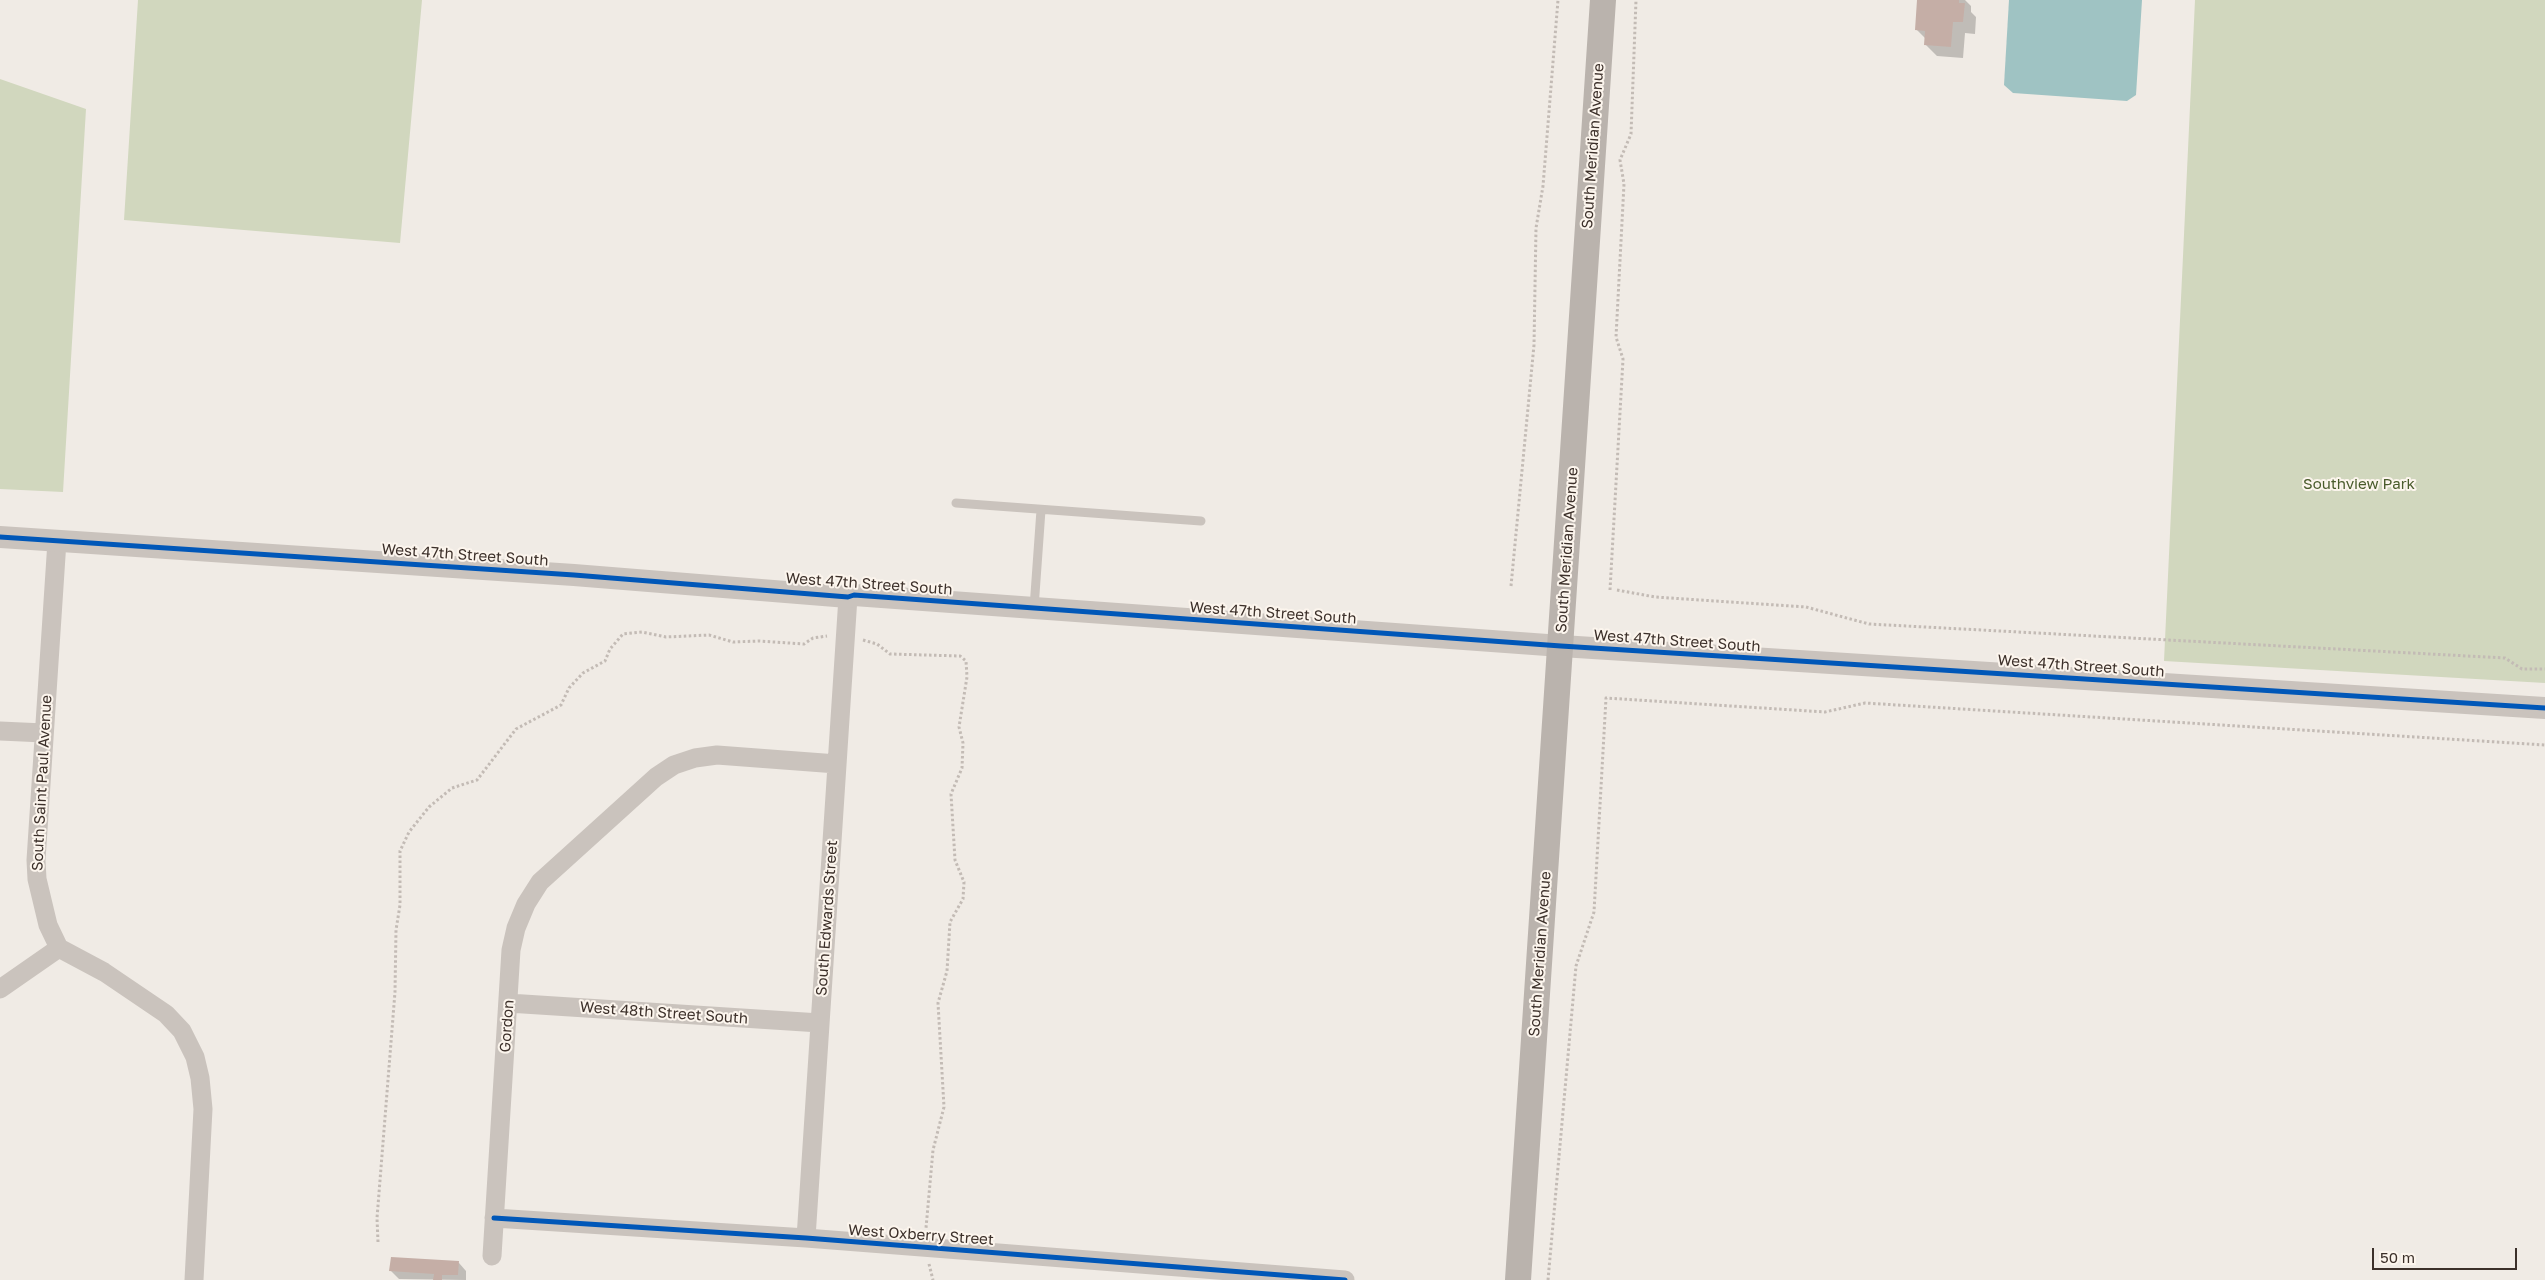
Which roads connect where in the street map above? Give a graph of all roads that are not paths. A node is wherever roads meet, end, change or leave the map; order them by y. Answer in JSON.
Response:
{"nodes":[{"id":1,"x":1603,"y":0,"type":"edge"},
{"id":2,"x":956,"y":503,"type":"dead end"},
{"id":3,"x":1041,"y":510,"type":"junction"},
{"id":4,"x":1201,"y":521,"type":"dead end"},
{"id":5,"x":0,"y":538,"type":"edge"},
{"id":6,"x":57,"y":541,"type":"junction"},
{"id":7,"x":848,"y":597,"type":"junction"},
{"id":8,"x":1034,"y":608,"type":"junction"},
{"id":9,"x":1561,"y":646,"type":"junction"},
{"id":10,"x":2545,"y":708,"type":"edge"},
{"id":11,"x":0,"y":731,"type":"edge"},
{"id":12,"x":44,"y":733,"type":"junction"},
{"id":13,"x":837,"y":764,"type":"junction"},
{"id":14,"x":59,"y":948,"type":"junction"},
{"id":15,"x":0,"y":989,"type":"edge"},
{"id":16,"x":508,"y":1003,"type":"junction"},
{"id":17,"x":820,"y":1023,"type":"junction"},
{"id":18,"x":494,"y":1218,"type":"junction"},
{"id":19,"x":806,"y":1238,"type":"junction"},
{"id":20,"x":492,"y":1256,"type":"dead end"},
{"id":21,"x":194,"y":1280,"type":"edge"},
{"id":22,"x":1345,"y":1280,"type":"edge"},
{"id":23,"x":1518,"y":1280,"type":"edge"}],
"edges":[{"from":1,"to":9,"type":"main road","name":"South Meridian Avenue"},
{"from":2,"to":3,"type":"lane"},
{"from":3,"to":4,"type":"lane"},
{"from":3,"to":8,"type":"lane"},
{"from":5,"to":6,"type":"street","name":"West 47th Street South"},
{"from":6,"to":7,"type":"street","name":"West 47th Street South"},
{"from":6,"to":12,"type":"street","name":"South Saint Paul Avenue"},
{"from":7,"to":8,"type":"street","name":"West 47th Street South"},
{"from":7,"to":13,"type":"street","name":"South Edwards Street"},
{"from":8,"to":9,"type":"street","name":"West 47th Street South"},
{"from":9,"to":10,"type":"street","name":"West 47th Street South"},
{"from":9,"to":23,"type":"main road","name":"South Meridian Avenue"},
{"from":11,"to":12,"type":"street"},
{"from":12,"to":14,"type":"street","name":"South Saint Paul Avenue"},
{"from":13,"to":16,"type":"street","name":"Gordon"},
{"from":13,"to":17,"type":"street","name":"South Edwards Street"},
{"from":14,"to":15,"type":"street"},
{"from":14,"to":21,"type":"street"},
{"from":16,"to":17,"type":"street","name":"West 48th Street South"},
{"from":16,"to":18,"type":"street","name":"Gordon"},
{"from":17,"to":19,"type":"street","name":"South Edwards Street"},
{"from":18,"to":19,"type":"street","name":"West Oxberry Street"},
{"from":18,"to":20,"type":"street","name":"Gordon"},
{"from":19,"to":22,"type":"street","name":"West Oxberry Street"}]}
